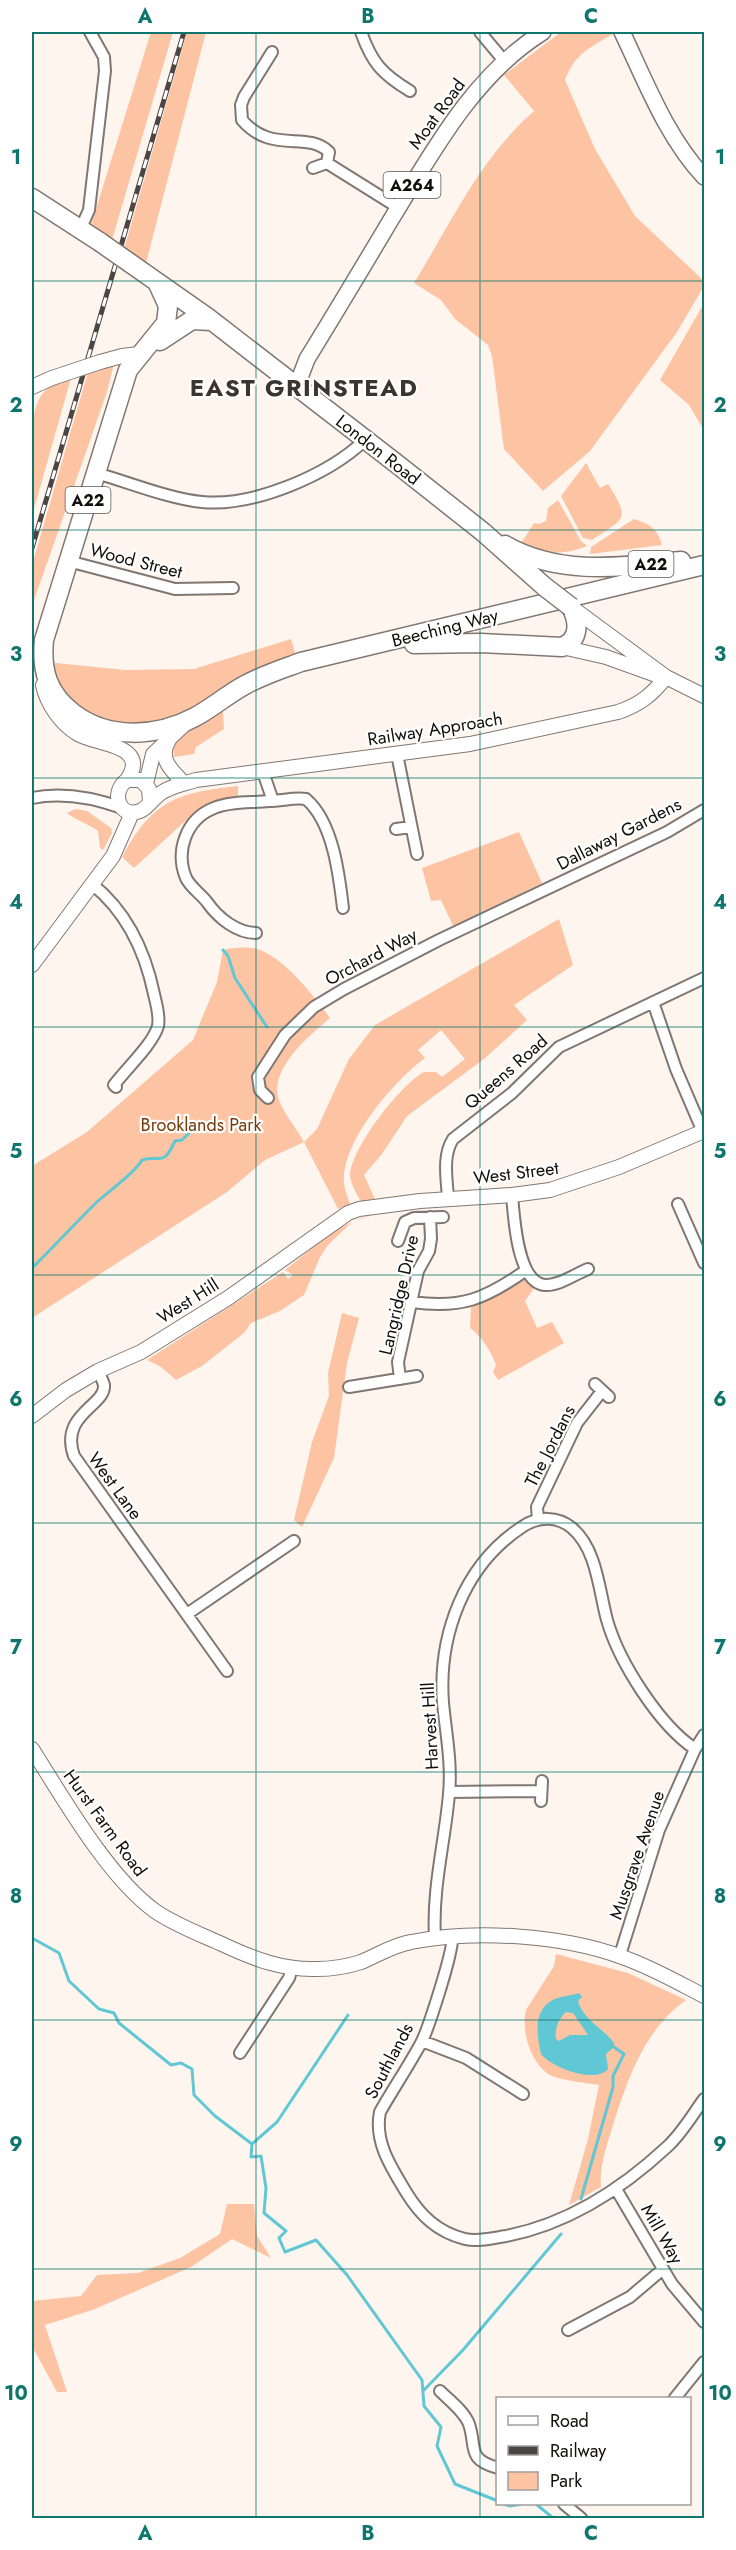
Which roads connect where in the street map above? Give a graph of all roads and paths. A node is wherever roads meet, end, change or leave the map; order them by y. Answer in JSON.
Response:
{"nodes":[{"id":1,"x":90,"y":32,"type":"edge"},
{"id":2,"x":361,"y":32,"type":"edge"},
{"id":3,"x":480,"y":32,"type":"edge"},
{"id":4,"x":543,"y":32,"type":"edge"},
{"id":5,"x":622,"y":32,"type":"edge"},
{"id":6,"x":272,"y":52,"type":"dead end"},
{"id":7,"x":505,"y":62,"type":"junction"},
{"id":8,"x":410,"y":91,"type":"dead end"},
{"id":9,"x":327,"y":162,"type":"junction"},
{"id":10,"x":313,"y":168,"type":"dead end"},
{"id":11,"x":705,"y":177,"type":"edge"},
{"id":12,"x":32,"y":198,"type":"edge"},
{"id":13,"x":399,"y":208,"type":"junction"},
{"id":14,"x":81,"y":228,"type":"junction"},
{"id":15,"x":158,"y":284,"type":"junction"},
{"id":16,"x":212,"y":321,"type":"junction"},
{"id":17,"x":143,"y":350,"type":"junction"},
{"id":18,"x":307,"y":359,"type":"junction"},
{"id":19,"x":276,"y":372,"type":"junction"},
{"id":20,"x":32,"y":387,"type":"edge"},
{"id":21,"x":296,"y":388,"type":"junction"},
{"id":22,"x":359,"y":446,"type":"junction"},
{"id":23,"x":96,"y":473,"type":"junction"},
{"id":24,"x":483,"y":532,"type":"junction"},
{"id":25,"x":705,"y":559,"type":"edge"},
{"id":26,"x":68,"y":561,"type":"junction"},
{"id":27,"x":705,"y":565,"type":"edge"},
{"id":28,"x":233,"y":588,"type":"dead end"},
{"id":29,"x":571,"y":607,"type":"junction"},
{"id":30,"x":370,"y":646,"type":"junction"},
{"id":31,"x":562,"y":647,"type":"junction"},
{"id":32,"x":42,"y":660,"type":"junction"},
{"id":33,"x":666,"y":677,"type":"junction"},
{"id":34,"x":705,"y":696,"type":"edge"},
{"id":35,"x":195,"y":717,"type":"junction"},
{"id":36,"x":171,"y":736,"type":"junction"},
{"id":37,"x":397,"y":754,"type":"junction"},
{"id":38,"x":263,"y":772,"type":"junction"},
{"id":39,"x":180,"y":779,"type":"junction"},
{"id":40,"x":196,"y":780,"type":"junction"},
{"id":41,"x":146,"y":784,"type":"junction"},
{"id":42,"x":122,"y":785,"type":"junction"},
{"id":43,"x":32,"y":798,"type":"edge"},
{"id":44,"x":96,"y":799,"type":"junction"},
{"id":45,"x":273,"y":801,"type":"junction"},
{"id":46,"x":150,"y":802,"type":"junction"},
{"id":47,"x":705,"y":810,"type":"edge"},
{"id":48,"x":127,"y":811,"type":"junction"},
{"id":49,"x":411,"y":827,"type":"junction"},
{"id":50,"x":396,"y":830,"type":"dead end"},
{"id":51,"x":417,"y":854,"type":"dead end"},
{"id":52,"x":92,"y":884,"type":"junction"},
{"id":53,"x":548,"y":889,"type":"joint"},
{"id":54,"x":344,"y":908,"type":"dead end"},
{"id":55,"x":256,"y":933,"type":"dead end"},
{"id":56,"x":32,"y":965,"type":"edge"},
{"id":57,"x":705,"y":978,"type":"edge"},
{"id":58,"x":653,"y":1002,"type":"junction"},
{"id":59,"x":116,"y":1087,"type":"dead end"},
{"id":60,"x":268,"y":1098,"type":"dead end"},
{"id":61,"x":704,"y":1131,"type":"edge"},
{"id":62,"x":512,"y":1195,"type":"junction"},
{"id":63,"x":448,"y":1199,"type":"junction"},
{"id":64,"x":678,"y":1204,"type":"dead end"},
{"id":65,"x":359,"y":1209,"type":"joint"},
{"id":66,"x":443,"y":1216,"type":"dead end"},
{"id":67,"x":430,"y":1217,"type":"junction"},
{"id":68,"x":398,"y":1241,"type":"dead end"},
{"id":69,"x":705,"y":1263,"type":"edge"},
{"id":70,"x":581,"y":1268,"type":"dead end"},
{"id":71,"x":525,"y":1271,"type":"junction"},
{"id":72,"x":412,"y":1302,"type":"junction"},
{"id":73,"x":98,"y":1371,"type":"junction"},
{"id":74,"x":417,"y":1376,"type":"dead end"},
{"id":75,"x":400,"y":1379,"type":"junction"},
{"id":76,"x":349,"y":1387,"type":"dead end"},
{"id":77,"x":602,"y":1391,"type":"dead end"},
{"id":78,"x":32,"y":1416,"type":"edge"},
{"id":79,"x":538,"y":1520,"type":"junction"},
{"id":80,"x":294,"y":1541,"type":"dead end"},
{"id":81,"x":188,"y":1614,"type":"junction"},
{"id":82,"x":227,"y":1671,"type":"dead end"},
{"id":83,"x":705,"y":1735,"type":"edge"},
{"id":84,"x":32,"y":1749,"type":"edge"},
{"id":85,"x":695,"y":1749,"type":"junction"},
{"id":86,"x":541,"y":1791,"type":"dead end"},
{"id":87,"x":450,"y":1792,"type":"junction"},
{"id":88,"x":452,"y":1936,"type":"junction"},
{"id":89,"x":435,"y":1937,"type":"junction"},
{"id":90,"x":620,"y":1955,"type":"junction"},
{"id":91,"x":292,"y":1968,"type":"junction"},
{"id":92,"x":705,"y":1996,"type":"edge"},
{"id":93,"x":422,"y":2041,"type":"junction"},
{"id":94,"x":240,"y":2052,"type":"dead end"},
{"id":95,"x":523,"y":2094,"type":"dead end"},
{"id":96,"x":705,"y":2099,"type":"edge"},
{"id":97,"x":616,"y":2189,"type":"junction"},
{"id":98,"x":663,"y":2269,"type":"junction"},
{"id":99,"x":705,"y":2322,"type":"edge"},
{"id":100,"x":568,"y":2330,"type":"dead end"},
{"id":101,"x":705,"y":2362,"type":"edge"},
{"id":102,"x":440,"y":2391,"type":"dead end"},
{"id":103,"x":676,"y":2397,"type":"edge"},
{"id":104,"x":496,"y":2467,"type":"edge"},
{"id":105,"x":565,"y":2505,"type":"edge"},
{"id":106,"x":581,"y":2518,"type":"edge"}],
"edges":[{"from":1,"to":14,"type":"street"},
{"from":2,"to":8,"type":"street"},
{"from":3,"to":7,"type":"street"},
{"from":4,"to":7,"type":"main road","name":"Moat Road","number":"A264"},
{"from":5,"to":11,"type":"main road"},
{"from":6,"to":9,"type":"street"},
{"from":7,"to":13,"type":"main road","name":"Moat Road","number":"A264"},
{"from":9,"to":10,"type":"street"},
{"from":9,"to":13,"type":"street"},
{"from":12,"to":14,"type":"highway","name":"London Road","number":"A22"},
{"from":13,"to":18,"type":"main road","name":"Moat Road","number":"A264"},
{"from":14,"to":15,"type":"highway","name":"London Road","number":"A22","bridge":true},
{"from":15,"to":16,"type":"highway","name":"London Road","number":"A22"},
{"from":15,"to":17,"type":"highway","number":"A22"},
{"from":16,"to":17,"type":"highway"},
{"from":16,"to":19,"type":"highway","name":"London Road","number":"A22"},
{"from":17,"to":20,"type":"street","bridge":true},
{"from":17,"to":23,"type":"highway","number":"A22"},
{"from":18,"to":19,"type":"main road"},
{"from":18,"to":21,"type":"main road","name":"Moat Road","number":"A264"},
{"from":19,"to":21,"type":"highway","name":"London Road","number":"A22"},
{"from":21,"to":22,"type":"highway","name":"London Road","number":"A22"},
{"from":22,"to":23,"type":"street"},
{"from":22,"to":24,"type":"highway","name":"London Road","number":"A22"},
{"from":23,"to":26,"type":"highway","number":"A22"},
{"from":24,"to":25,"type":"highway","number":"A22"},
{"from":24,"to":29,"type":"highway","name":"London Road","number":"A22","bridge":true},
{"from":26,"to":28,"type":"street","name":"Wood Street"},
{"from":26,"to":32,"type":"highway","number":"A22"},
{"from":27,"to":30,"type":"highway","name":"Beeching Way","number":"A22"},
{"from":29,"to":31,"type":"highway"},
{"from":29,"to":33,"type":"street","name":"London Road"},
{"from":30,"to":31,"type":"highway","name":"London Road","number":"A22"},
{"from":30,"to":35,"type":"highway","name":"Beeching Way","number":"A22"},
{"from":31,"to":33,"type":"street","name":"London Road"},
{"from":32,"to":35,"type":"highway","name":"Beeching Way","number":"A22"},
{"from":32,"to":42,"type":"street"},
{"from":33,"to":34,"type":"street","name":"London Road"},
{"from":33,"to":37,"type":"street","name":"Railway Approach"},
{"from":35,"to":36,"type":"street","name":"Beeching Way"},
{"from":36,"to":39,"type":"street"},
{"from":36,"to":41,"type":"street","name":"Beeching Way"},
{"from":37,"to":38,"type":"street","name":"Railway Approach"},
{"from":37,"to":49,"type":"street"},
{"from":38,"to":40,"type":"street","name":"Railway Approach"},
{"from":38,"to":45,"type":"street"},
{"from":39,"to":40,"type":"street","name":"Railway Approach"},
{"from":39,"to":41,"type":"street","name":"Railway Approach"},
{"from":40,"to":46,"type":"street","name":"Railway Approach"},
{"from":41,"to":42,"type":"street"},
{"from":41,"to":46,"type":"street"},
{"from":42,"to":44,"type":"street"},
{"from":42,"to":48,"type":"street"},
{"from":43,"to":44,"type":"street"},
{"from":44,"to":48,"type":"street"},
{"from":45,"to":54,"type":"street"},
{"from":45,"to":55,"type":"street"},
{"from":46,"to":48,"type":"street"},
{"from":47,"to":53,"type":"street","name":"Dallaway Gardens"},
{"from":48,"to":52,"type":"street"},
{"from":49,"to":50,"type":"street"},
{"from":49,"to":51,"type":"street"},
{"from":52,"to":56,"type":"street"},
{"from":52,"to":59,"type":"street"},
{"from":53,"to":60,"type":"street","name":"Orchard Way"},
{"from":57,"to":58,"type":"street","name":"Queens Road"},
{"from":58,"to":61,"type":"street"},
{"from":58,"to":63,"type":"street","name":"Queens Road"},
{"from":61,"to":62,"type":"street","name":"West Street"},
{"from":62,"to":63,"type":"street","name":"West Street"},
{"from":62,"to":71,"type":"street"},
{"from":63,"to":65,"type":"street","name":"West Street"},
{"from":64,"to":69,"type":"street"},
{"from":65,"to":73,"type":"street","name":"West Hill"},
{"from":66,"to":67,"type":"street","name":"Langridge Drive"},
{"from":67,"to":68,"type":"street","name":"Langridge Drive"},
{"from":67,"to":72,"type":"street","name":"Langridge Drive"},
{"from":70,"to":71,"type":"street"},
{"from":71,"to":72,"type":"street"},
{"from":72,"to":75,"type":"street","name":"Langridge Drive"},
{"from":73,"to":78,"type":"street","name":"West Hill"},
{"from":73,"to":81,"type":"street","name":"West Lane"},
{"from":74,"to":75,"type":"street"},
{"from":75,"to":76,"type":"street"},
{"from":77,"to":79,"type":"street","name":"The Jordans"},
{"from":79,"to":85,"type":"street"},
{"from":79,"to":87,"type":"street","name":"Harvest Hill"},
{"from":80,"to":81,"type":"street"},
{"from":81,"to":82,"type":"street","name":"West Lane"},
{"from":83,"to":85,"type":"street","name":"Musgrave Avenue"},
{"from":84,"to":91,"type":"street","name":"Hurst Farm Road"},
{"from":85,"to":90,"type":"street","name":"Musgrave Avenue"},
{"from":86,"to":87,"type":"street"},
{"from":87,"to":89,"type":"street","name":"Harvest Hill"},
{"from":88,"to":89,"type":"street","name":"Hurst Farm Road"},
{"from":88,"to":90,"type":"street","name":"Hurst Farm Road"},
{"from":88,"to":93,"type":"street","name":"Southlands"},
{"from":89,"to":91,"type":"street","name":"Hurst Farm Road"},
{"from":90,"to":92,"type":"street","name":"Hurst Farm Road"},
{"from":91,"to":94,"type":"street"},
{"from":93,"to":95,"type":"street"},
{"from":93,"to":97,"type":"street","name":"Southlands"},
{"from":96,"to":97,"type":"street","name":"Southlands"},
{"from":97,"to":98,"type":"street","name":"Mill Way"},
{"from":98,"to":99,"type":"street","name":"Mill Way"},
{"from":98,"to":100,"type":"street"},
{"from":101,"to":103,"type":"street"},
{"from":102,"to":104,"type":"street"},
{"from":105,"to":106,"type":"street"}]}
